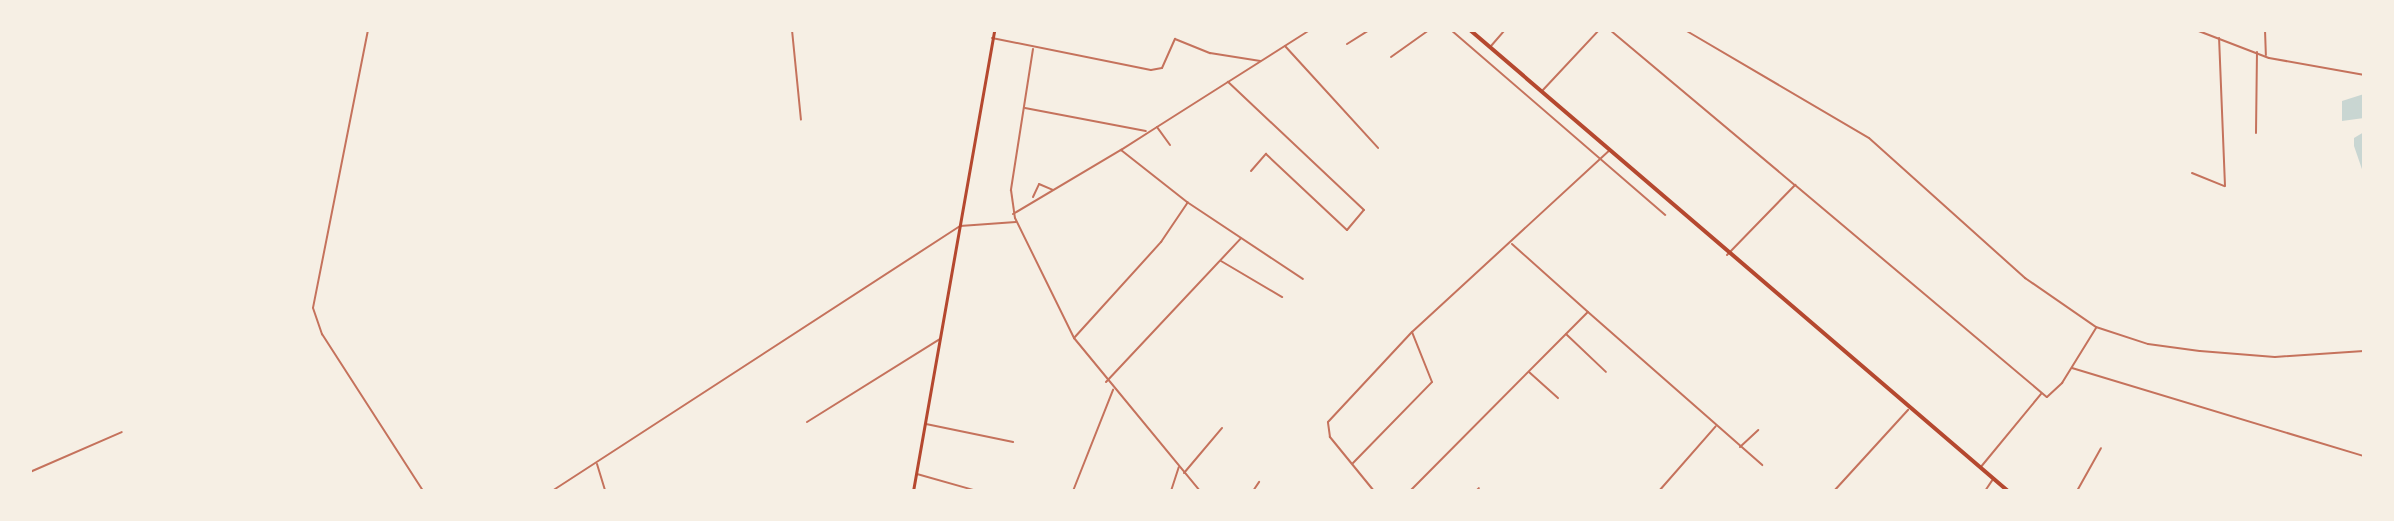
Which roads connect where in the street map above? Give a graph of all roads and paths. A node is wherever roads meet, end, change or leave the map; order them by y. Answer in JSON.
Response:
{"nodes":[{"id":1,"x":368,"y":30,"type":"edge"},
{"id":2,"x":792,"y":30,"type":"edge"},
{"id":3,"x":993,"y":30,"type":"edge"},
{"id":4,"x":1310,"y":30,"type":"edge"},
{"id":5,"x":1369,"y":30,"type":"edge"},
{"id":6,"x":1429,"y":30,"type":"edge"},
{"id":7,"x":1451,"y":30,"type":"edge"},
{"id":8,"x":1470,"y":30,"type":"edge"},
{"id":9,"x":1505,"y":30,"type":"edge"},
{"id":10,"x":1599,"y":30,"type":"edge"},
{"id":11,"x":1610,"y":30,"type":"edge"},
{"id":12,"x":1685,"y":30,"type":"edge"},
{"id":13,"x":2196,"y":30,"type":"edge"},
{"id":14,"x":2265,"y":30,"type":"edge"},
{"id":15,"x":992,"y":38,"type":"junction"},
{"id":16,"x":2219,"y":38,"type":"junction"},
{"id":17,"x":1347,"y":44,"type":"dead end"},
{"id":18,"x":1285,"y":46,"type":"junction"},
{"id":19,"x":1491,"y":46,"type":"junction"},
{"id":20,"x":1034,"y":49,"type":"junction"},
{"id":21,"x":2257,"y":52,"type":"junction"},
{"id":22,"x":2266,"y":55,"type":"junction"},
{"id":23,"x":1391,"y":57,"type":"dead end"},
{"id":24,"x":1260,"y":61,"type":"junction"},
{"id":25,"x":2364,"y":75,"type":"edge"},
{"id":26,"x":1228,"y":82,"type":"junction"},
{"id":27,"x":1542,"y":91,"type":"junction"},
{"id":28,"x":1025,"y":108,"type":"junction"},
{"id":29,"x":801,"y":120,"type":"dead end"},
{"id":30,"x":1156,"y":127,"type":"junction"},
{"id":31,"x":1147,"y":132,"type":"junction"},
{"id":32,"x":2256,"y":133,"type":"dead end"},
{"id":33,"x":1170,"y":145,"type":"dead end"},
{"id":34,"x":1378,"y":148,"type":"dead end"},
{"id":35,"x":1610,"y":149,"type":"junction"},
{"id":36,"x":1121,"y":150,"type":"junction"},
{"id":37,"x":1601,"y":158,"type":"junction"},
{"id":38,"x":1251,"y":171,"type":"dead end"},
{"id":39,"x":2192,"y":173,"type":"dead end"},
{"id":40,"x":1795,"y":185,"type":"junction"},
{"id":41,"x":1053,"y":190,"type":"junction"},
{"id":42,"x":1033,"y":197,"type":"dead end"},
{"id":43,"x":1188,"y":202,"type":"junction"},
{"id":44,"x":1013,"y":214,"type":"junction"},
{"id":45,"x":1665,"y":215,"type":"dead end"},
{"id":46,"x":1016,"y":222,"type":"junction"},
{"id":47,"x":960,"y":226,"type":"junction"},
{"id":48,"x":1241,"y":238,"type":"junction"},
{"id":49,"x":1511,"y":243,"type":"junction"},
{"id":50,"x":1727,"y":255,"type":"junction"},
{"id":51,"x":1221,"y":261,"type":"junction"},
{"id":52,"x":1303,"y":279,"type":"dead end"},
{"id":53,"x":1282,"y":297,"type":"dead end"},
{"id":54,"x":1588,"y":312,"type":"junction"},
{"id":55,"x":2096,"y":327,"type":"junction"},
{"id":56,"x":1412,"y":332,"type":"junction"},
{"id":57,"x":1566,"y":334,"type":"junction"},
{"id":58,"x":1074,"y":338,"type":"junction"},
{"id":59,"x":940,"y":339,"type":"junction"},
{"id":60,"x":2364,"y":351,"type":"edge"},
{"id":61,"x":2072,"y":368,"type":"junction"},
{"id":62,"x":1529,"y":372,"type":"junction"},
{"id":63,"x":1606,"y":372,"type":"dead end"},
{"id":64,"x":1107,"y":382,"type":"junction"},
{"id":65,"x":1113,"y":390,"type":"junction"},
{"id":66,"x":2042,"y":394,"type":"junction"},
{"id":67,"x":1558,"y":398,"type":"dead end"},
{"id":68,"x":1908,"y":410,"type":"junction"},
{"id":69,"x":807,"y":422,"type":"dead end"},
{"id":70,"x":926,"y":424,"type":"junction"},
{"id":71,"x":1716,"y":426,"type":"junction"},
{"id":72,"x":1222,"y":428,"type":"dead end"},
{"id":73,"x":1758,"y":430,"type":"dead end"},
{"id":74,"x":122,"y":432,"type":"dead end"},
{"id":75,"x":1012,"y":442,"type":"dead end"},
{"id":76,"x":1740,"y":447,"type":"junction"},
{"id":77,"x":2101,"y":448,"type":"dead end"},
{"id":78,"x":2364,"y":456,"type":"edge"},
{"id":79,"x":1353,"y":463,"type":"junction"},
{"id":80,"x":597,"y":464,"type":"junction"},
{"id":81,"x":1762,"y":465,"type":"dead end"},
{"id":82,"x":1179,"y":467,"type":"junction"},
{"id":83,"x":1980,"y":469,"type":"junction"},
{"id":84,"x":30,"y":472,"type":"edge"},
{"id":85,"x":1184,"y":473,"type":"junction"},
{"id":86,"x":916,"y":474,"type":"junction"},
{"id":87,"x":1993,"y":479,"type":"junction"},
{"id":88,"x":1259,"y":482,"type":"dead end"},
{"id":89,"x":1479,"y":488,"type":"dead end"},
{"id":90,"x":423,"y":491,"type":"edge"},
{"id":91,"x":552,"y":491,"type":"edge"},
{"id":92,"x":605,"y":491,"type":"edge"},
{"id":93,"x":913,"y":491,"type":"edge"},
{"id":94,"x":977,"y":491,"type":"edge"},
{"id":95,"x":1073,"y":491,"type":"edge"},
{"id":96,"x":1171,"y":491,"type":"edge"},
{"id":97,"x":1200,"y":491,"type":"edge"},
{"id":98,"x":1253,"y":491,"type":"edge"},
{"id":99,"x":1374,"y":491,"type":"edge"},
{"id":100,"x":1410,"y":491,"type":"edge"},
{"id":101,"x":1476,"y":491,"type":"edge"},
{"id":102,"x":1659,"y":491,"type":"edge"},
{"id":103,"x":1834,"y":491,"type":"edge"},
{"id":104,"x":1984,"y":491,"type":"edge"},
{"id":105,"x":2008,"y":491,"type":"edge"},
{"id":106,"x":2077,"y":491,"type":"edge"}],
"edges":[{"from":1,"to":90,"type":"street"},
{"from":2,"to":29,"type":"street"},
{"from":3,"to":15,"type":"main road"},
{"from":4,"to":18,"type":"street"},
{"from":5,"to":17,"type":"street"},
{"from":6,"to":23,"type":"street"},
{"from":7,"to":37,"type":"street"},
{"from":8,"to":19,"type":"highway"},
{"from":9,"to":19,"type":"street"},
{"from":10,"to":27,"type":"street"},
{"from":11,"to":40,"type":"street"},
{"from":12,"to":55,"type":"street"},
{"from":13,"to":16,"type":"street"},
{"from":14,"to":22,"type":"street"},
{"from":15,"to":20,"type":"street"},
{"from":15,"to":47,"type":"main road"},
{"from":16,"to":21,"type":"street"},
{"from":16,"to":39,"type":"street"},
{"from":18,"to":24,"type":"street"},
{"from":18,"to":34,"type":"street"},
{"from":19,"to":27,"type":"highway"},
{"from":20,"to":24,"type":"street"},
{"from":20,"to":28,"type":"street"},
{"from":21,"to":22,"type":"street"},
{"from":21,"to":32,"type":"street"},
{"from":22,"to":25,"type":"street"},
{"from":24,"to":26,"type":"street"},
{"from":26,"to":30,"type":"street"},
{"from":26,"to":38,"type":"street"},
{"from":27,"to":35,"type":"highway"},
{"from":28,"to":31,"type":"street"},
{"from":28,"to":44,"type":"street"},
{"from":30,"to":31,"type":"street"},
{"from":30,"to":33,"type":"street"},
{"from":31,"to":36,"type":"street"},
{"from":35,"to":37,"type":"street"},
{"from":35,"to":50,"type":"highway"},
{"from":36,"to":41,"type":"street"},
{"from":36,"to":43,"type":"street"},
{"from":37,"to":45,"type":"street"},
{"from":37,"to":49,"type":"street"},
{"from":40,"to":50,"type":"street"},
{"from":40,"to":66,"type":"street"},
{"from":41,"to":42,"type":"street"},
{"from":41,"to":44,"type":"street"},
{"from":43,"to":48,"type":"street"},
{"from":43,"to":58,"type":"street"},
{"from":44,"to":46,"type":"street"},
{"from":46,"to":47,"type":"street"},
{"from":46,"to":58,"type":"street"},
{"from":47,"to":59,"type":"main road"},
{"from":47,"to":80,"type":"street"},
{"from":48,"to":51,"type":"street"},
{"from":48,"to":52,"type":"street"},
{"from":49,"to":54,"type":"street"},
{"from":49,"to":56,"type":"street"},
{"from":50,"to":68,"type":"highway"},
{"from":51,"to":53,"type":"street"},
{"from":51,"to":64,"type":"street"},
{"from":54,"to":57,"type":"street"},
{"from":54,"to":71,"type":"street"},
{"from":55,"to":60,"type":"street"},
{"from":55,"to":61,"type":"street"},
{"from":56,"to":79,"type":"street"},
{"from":56,"to":79,"type":"street"},
{"from":57,"to":62,"type":"street"},
{"from":57,"to":63,"type":"street"},
{"from":58,"to":64,"type":"street"},
{"from":59,"to":69,"type":"street"},
{"from":59,"to":70,"type":"main road"},
{"from":61,"to":66,"type":"street"},
{"from":61,"to":78,"type":"street"},
{"from":62,"to":67,"type":"street"},
{"from":62,"to":100,"type":"street"},
{"from":64,"to":65,"type":"street"},
{"from":65,"to":82,"type":"street"},
{"from":65,"to":95,"type":"street"},
{"from":66,"to":83,"type":"street"},
{"from":68,"to":83,"type":"highway"},
{"from":68,"to":103,"type":"street"},
{"from":70,"to":75,"type":"street"},
{"from":70,"to":86,"type":"main road"},
{"from":71,"to":76,"type":"street"},
{"from":71,"to":102,"type":"street"},
{"from":72,"to":85,"type":"street"},
{"from":73,"to":76,"type":"street"},
{"from":74,"to":84,"type":"street"},
{"from":76,"to":81,"type":"street"},
{"from":77,"to":106,"type":"street"},
{"from":79,"to":99,"type":"street"},
{"from":80,"to":91,"type":"street"},
{"from":80,"to":92,"type":"street"},
{"from":82,"to":85,"type":"street"},
{"from":82,"to":96,"type":"street"},
{"from":83,"to":87,"type":"highway"},
{"from":85,"to":97,"type":"street"},
{"from":86,"to":93,"type":"main road"},
{"from":86,"to":94,"type":"street"},
{"from":87,"to":104,"type":"street"},
{"from":87,"to":105,"type":"highway"},
{"from":88,"to":98,"type":"street"},
{"from":89,"to":101,"type":"street"}]}
